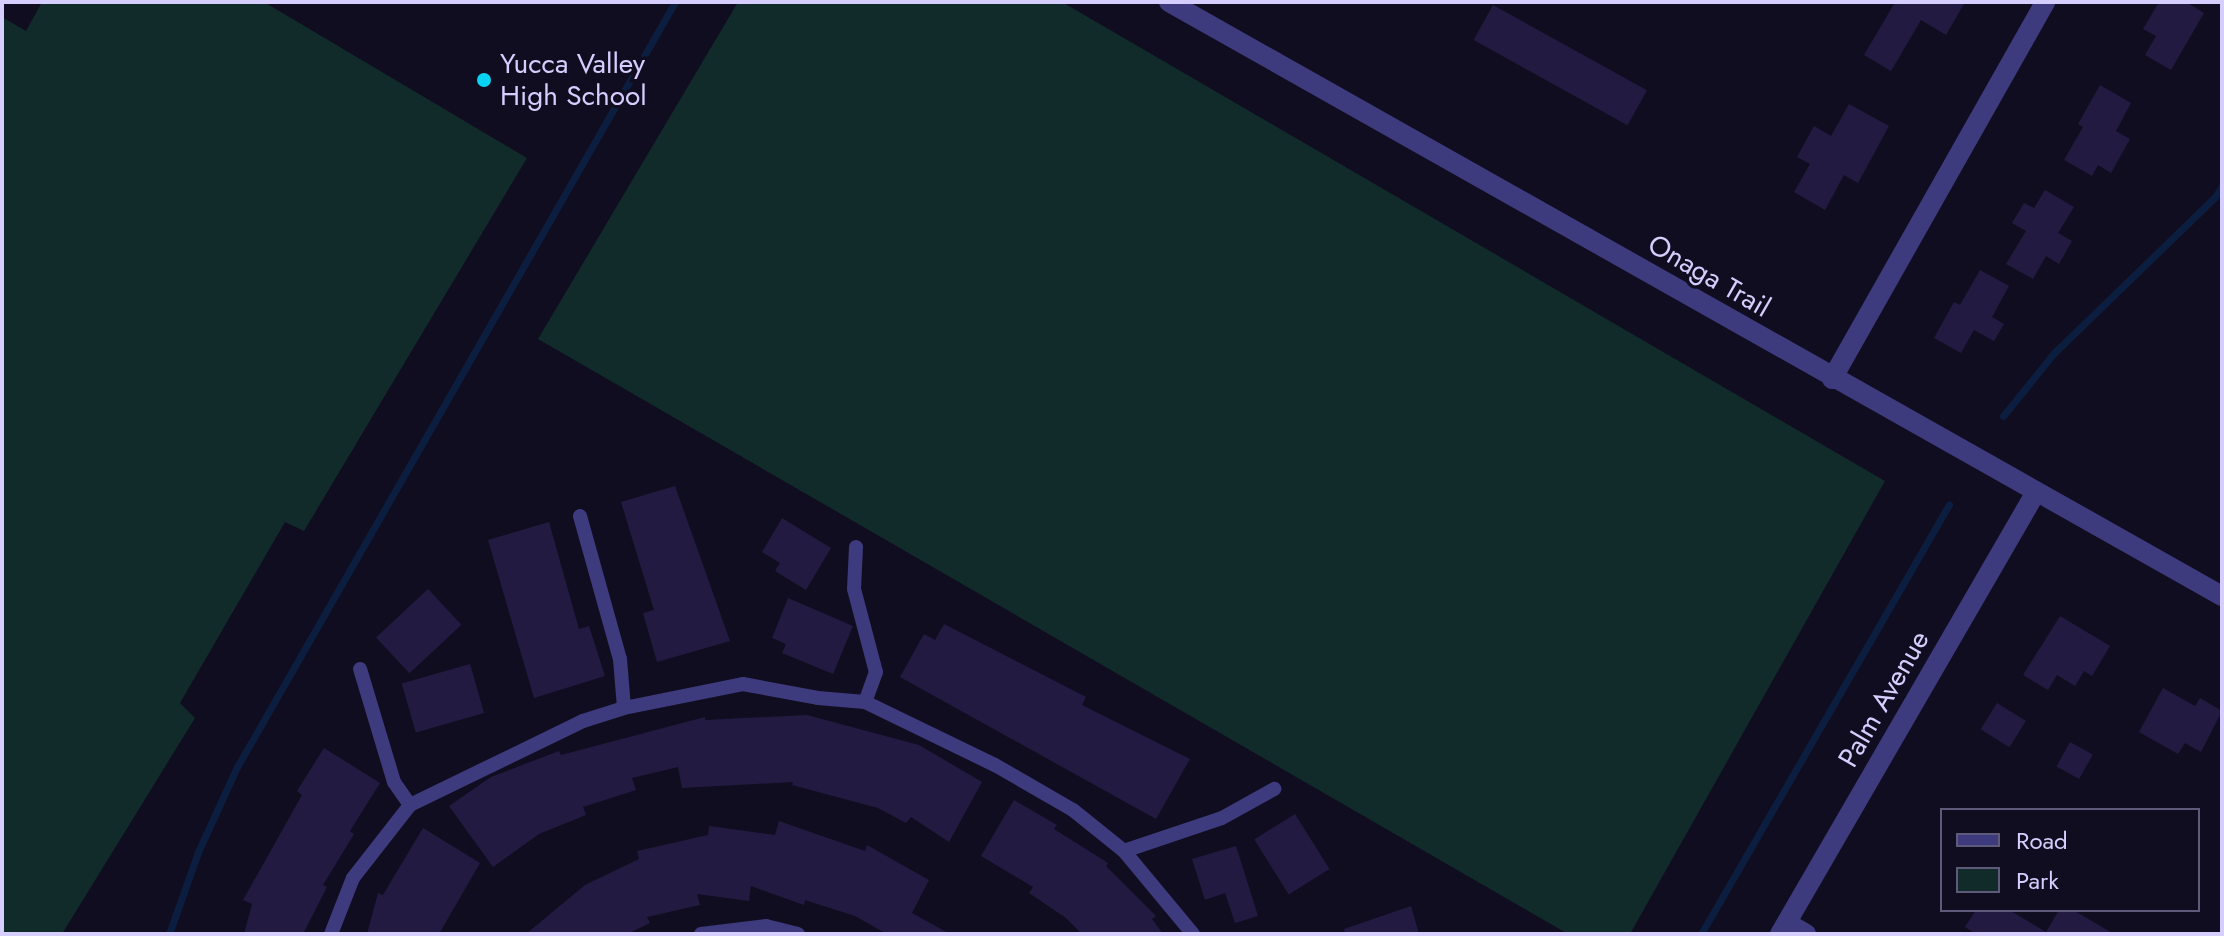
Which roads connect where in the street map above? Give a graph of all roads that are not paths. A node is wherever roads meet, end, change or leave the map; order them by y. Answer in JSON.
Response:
{"nodes":[{"id":1,"x":1169,"y":2,"type":"edge"},
{"id":2,"x":2045,"y":2,"type":"edge"},
{"id":3,"x":1832,"y":379,"type":"junction"},
{"id":4,"x":2036,"y":492,"type":"junction"},
{"id":5,"x":580,"y":516,"type":"dead end"},
{"id":6,"x":856,"y":547,"type":"dead end"},
{"id":7,"x":2222,"y":596,"type":"edge"},
{"id":8,"x":360,"y":669,"type":"dead end"},
{"id":9,"x":865,"y":702,"type":"junction"},
{"id":10,"x":624,"y":708,"type":"junction"},
{"id":11,"x":1274,"y":789,"type":"dead end"},
{"id":12,"x":410,"y":805,"type":"junction"},
{"id":13,"x":1124,"y":851,"type":"junction"},
{"id":14,"x":1783,"y":928,"type":"edge"},
{"id":15,"x":331,"y":934,"type":"edge"},
{"id":16,"x":701,"y":934,"type":"edge"},
{"id":17,"x":798,"y":934,"type":"edge"},
{"id":18,"x":1193,"y":934,"type":"edge"},
{"id":19,"x":1806,"y":934,"type":"edge"}],
"edges":[{"from":1,"to":3,"type":"street","name":"Onaga Trail"},
{"from":2,"to":3,"type":"street"},
{"from":3,"to":4,"type":"street","name":"Onaga Trail"},
{"from":4,"to":7,"type":"street","name":"Onaga Trail"},
{"from":4,"to":14,"type":"street","name":"Palm Avenue"},
{"from":5,"to":10,"type":"lane"},
{"from":6,"to":9,"type":"lane"},
{"from":8,"to":12,"type":"lane"},
{"from":9,"to":10,"type":"lane"},
{"from":9,"to":13,"type":"lane"},
{"from":10,"to":12,"type":"lane"},
{"from":11,"to":13,"type":"lane"},
{"from":12,"to":15,"type":"lane"},
{"from":13,"to":18,"type":"lane"},
{"from":14,"to":19,"type":"street"},
{"from":16,"to":17,"type":"lane"}]}
